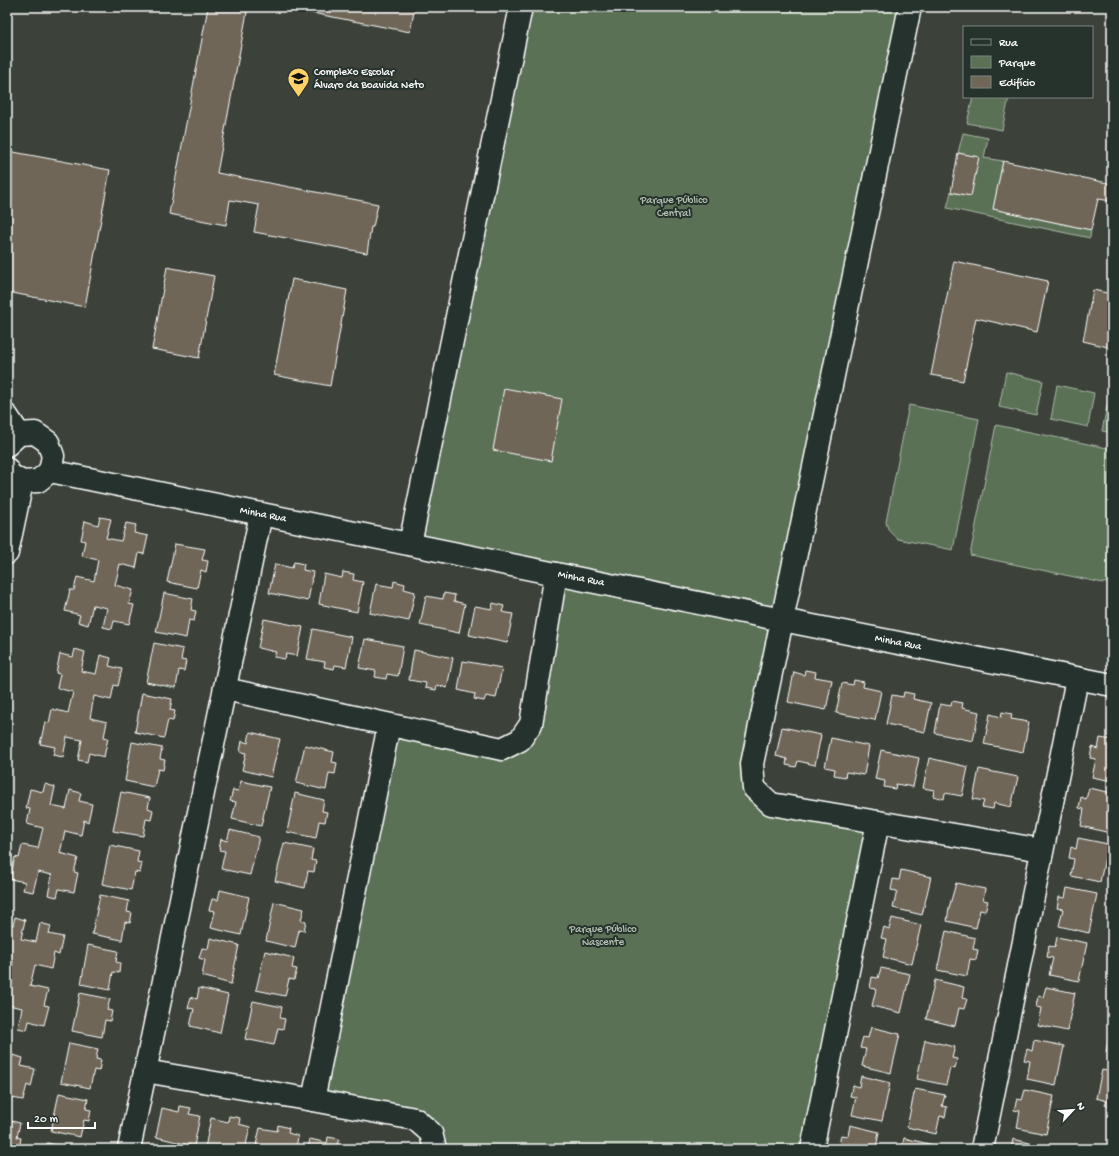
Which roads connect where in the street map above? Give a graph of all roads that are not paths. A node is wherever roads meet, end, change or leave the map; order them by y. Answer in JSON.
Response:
{"nodes":[{"id":1,"x":521,"y":7,"type":"edge"},
{"id":2,"x":910,"y":7,"type":"edge"},
{"id":3,"x":7,"y":416,"type":"edge"},
{"id":4,"x":13,"y":439,"type":"edge"},
{"id":5,"x":50,"y":471,"type":"junction"},
{"id":6,"x":14,"y":475,"type":"edge"},
{"id":7,"x":261,"y":514,"type":"junction"},
{"id":8,"x":410,"y":544,"type":"junction"},
{"id":9,"x":7,"y":553,"type":"edge"},
{"id":10,"x":556,"y":574,"type":"junction"},
{"id":11,"x":782,"y":620,"type":"junction"},
{"id":12,"x":1077,"y":679,"type":"junction"},
{"id":13,"x":1112,"y":685,"type":"edge"},
{"id":14,"x":225,"y":689,"type":"junction"},
{"id":15,"x":389,"y":724,"type":"junction"},
{"id":16,"x":878,"y":822,"type":"junction"},
{"id":17,"x":1042,"y":850,"type":"junction"},
{"id":18,"x":145,"y":1071,"type":"junction"},
{"id":19,"x":313,"y":1100,"type":"junction"},
{"id":20,"x":129,"y":1149,"type":"edge"},
{"id":21,"x":435,"y":1149,"type":"edge"},
{"id":22,"x":812,"y":1149,"type":"edge"},
{"id":23,"x":982,"y":1149,"type":"edge"}],
"edges":[{"from":1,"to":8,"type":"street"},
{"from":2,"to":11,"type":"street"},
{"from":3,"to":4,"type":"street"},
{"from":4,"to":5,"type":"street"},
{"from":5,"to":6,"type":"street"},
{"from":5,"to":7,"type":"street","name":"Minha Rua"},
{"from":6,"to":9,"type":"street"},
{"from":7,"to":8,"type":"street","name":"Minha Rua"},
{"from":7,"to":14,"type":"street"},
{"from":8,"to":10,"type":"street","name":"Minha Rua"},
{"from":10,"to":11,"type":"street","name":"Minha Rua"},
{"from":10,"to":15,"type":"street"},
{"from":11,"to":12,"type":"street","name":"Minha Rua"},
{"from":11,"to":16,"type":"street"},
{"from":12,"to":13,"type":"street","name":"Minha Rua"},
{"from":12,"to":17,"type":"street"},
{"from":14,"to":15,"type":"street"},
{"from":14,"to":18,"type":"street"},
{"from":15,"to":19,"type":"street"},
{"from":16,"to":17,"type":"street"},
{"from":16,"to":22,"type":"street"},
{"from":17,"to":23,"type":"street"},
{"from":18,"to":19,"type":"street"},
{"from":18,"to":20,"type":"street"},
{"from":19,"to":21,"type":"street"}]}
